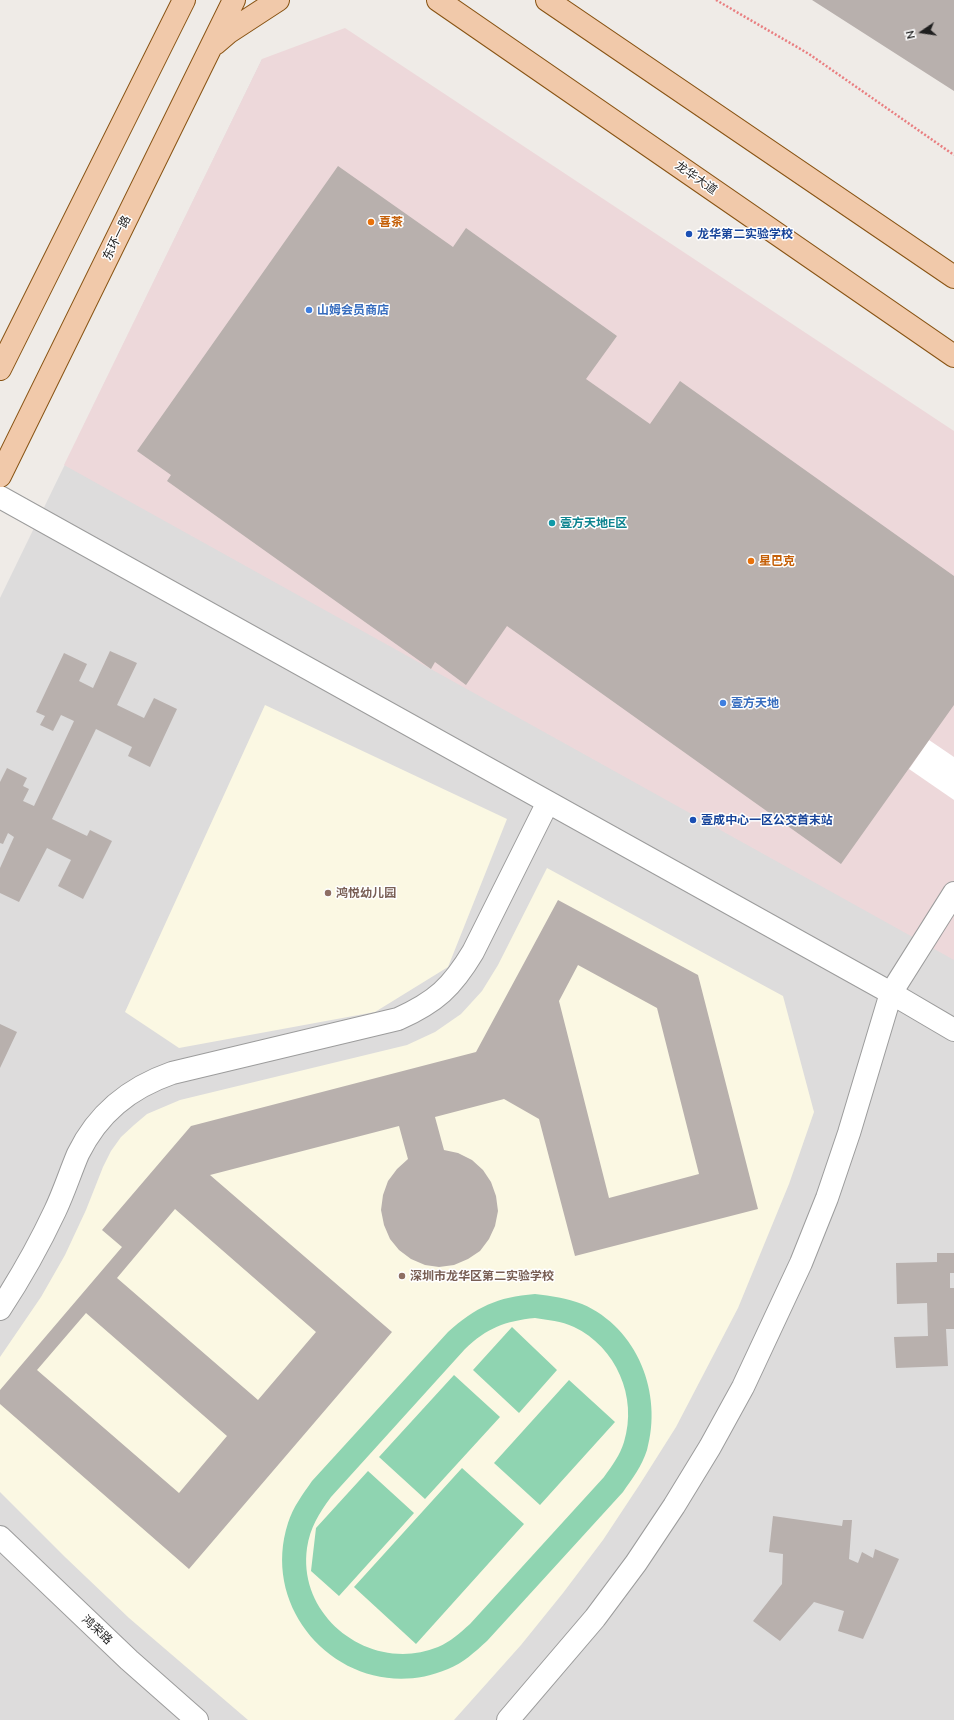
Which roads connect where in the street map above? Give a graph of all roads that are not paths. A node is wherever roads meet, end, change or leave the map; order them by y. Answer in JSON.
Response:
{"nodes":[{"id":1,"x":173,"y":0,"type":"edge"},
{"id":2,"x":184,"y":0,"type":"edge"},
{"id":3,"x":234,"y":0,"type":"edge"},
{"id":4,"x":278,"y":0,"type":"edge"},
{"id":5,"x":438,"y":0,"type":"edge"},
{"id":6,"x":547,"y":0,"type":"edge"},
{"id":7,"x":168,"y":30,"type":"junction"},
{"id":8,"x":209,"y":51,"type":"junction"},
{"id":9,"x":954,"y":278,"type":"edge"},
{"id":10,"x":954,"y":356,"type":"edge"},
{"id":11,"x":0,"y":369,"type":"edge"},
{"id":12,"x":0,"y":476,"type":"edge"},
{"id":13,"x":0,"y":497,"type":"edge"},
{"id":14,"x":548,"y":802,"type":"junction"},
{"id":15,"x":954,"y":893,"type":"edge"},
{"id":16,"x":891,"y":993,"type":"junction"},
{"id":17,"x":954,"y":1030,"type":"edge"},
{"id":18,"x":0,"y":1309,"type":"edge"},
{"id":19,"x":0,"y":1537,"type":"edge"},
{"id":20,"x":197,"y":1720,"type":"edge"},
{"id":21,"x":508,"y":1720,"type":"edge"}],
"edges":[{"from":1,"to":7,"type":"main road"},
{"from":2,"to":7,"type":"main road"},
{"from":3,"to":8,"type":"main road","name":"东环一路"},
{"from":4,"to":8,"type":"main road"},
{"from":5,"to":10,"type":"main road","name":"龙华大道"},
{"from":6,"to":9,"type":"main road"},
{"from":7,"to":11,"type":"main road"},
{"from":8,"to":12,"type":"main road","name":"东环一路"},
{"from":13,"to":14,"type":"street"},
{"from":14,"to":16,"type":"street"},
{"from":14,"to":18,"type":"street"},
{"from":15,"to":16,"type":"street"},
{"from":16,"to":17,"type":"street"},
{"from":16,"to":21,"type":"street"},
{"from":19,"to":20,"type":"street","name":"鸿荣路"}]}
